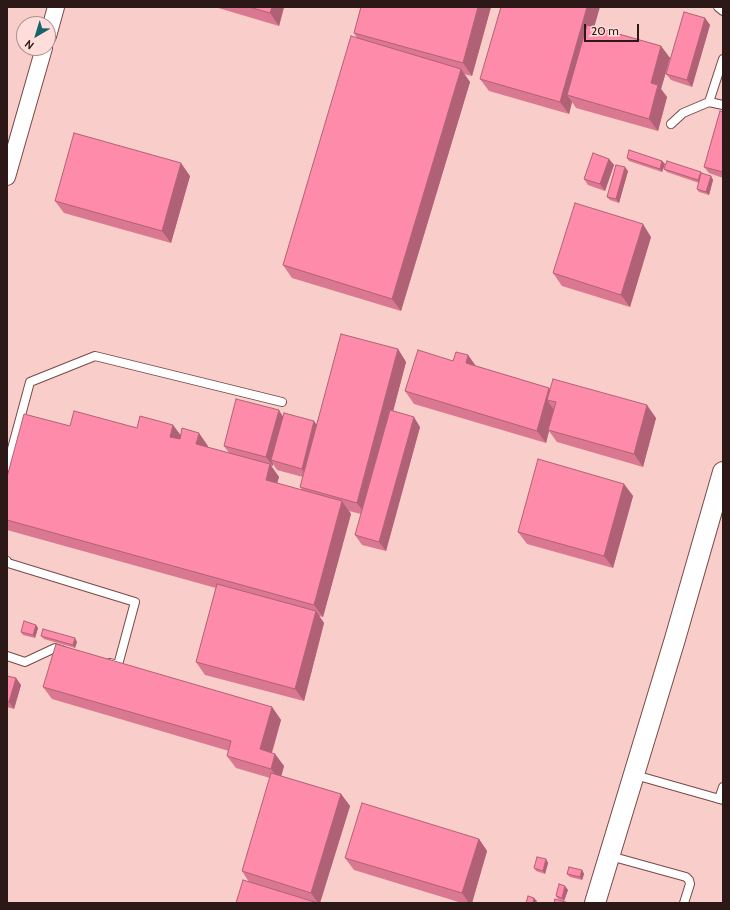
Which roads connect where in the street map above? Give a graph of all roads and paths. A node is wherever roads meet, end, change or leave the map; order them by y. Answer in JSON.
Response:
{"nodes":[{"id":1,"x":718,"y":7,"type":"edge"},
{"id":2,"x":723,"y":11,"type":"edge"},
{"id":3,"x":42,"y":56,"type":"edge"},
{"id":4,"x":723,"y":59,"type":"edge"},
{"id":5,"x":710,"y":102,"type":"junction"},
{"id":6,"x":723,"y":105,"type":"edge"},
{"id":7,"x":671,"y":124,"type":"dead end"},
{"id":8,"x":7,"y":177,"type":"edge"},
{"id":9,"x":282,"y":402,"type":"dead end"},
{"id":10,"x":7,"y":468,"type":"edge"},
{"id":11,"x":723,"y":472,"type":"edge"},
{"id":12,"x":7,"y":561,"type":"edge"},
{"id":13,"x":69,"y":652,"type":"edge"},
{"id":14,"x":7,"y":656,"type":"edge"},
{"id":15,"x":104,"y":661,"type":"edge"},
{"id":16,"x":634,"y":775,"type":"junction"},
{"id":17,"x":723,"y":787,"type":"edge"},
{"id":18,"x":721,"y":800,"type":"edge"},
{"id":19,"x":609,"y":855,"type":"junction"},
{"id":20,"x":594,"y":903,"type":"edge"},
{"id":21,"x":684,"y":903,"type":"edge"}],
"edges":[{"from":1,"to":2,"type":"lane"},
{"from":3,"to":8,"type":"street"},
{"from":4,"to":5,"type":"lane"},
{"from":5,"to":6,"type":"lane"},
{"from":5,"to":7,"type":"lane"},
{"from":9,"to":10,"type":"lane"},
{"from":11,"to":16,"type":"street"},
{"from":12,"to":15,"type":"lane"},
{"from":13,"to":14,"type":"lane"},
{"from":16,"to":18,"type":"lane"},
{"from":16,"to":19,"type":"street"},
{"from":17,"to":18,"type":"lane"},
{"from":19,"to":20,"type":"street"},
{"from":19,"to":21,"type":"lane"}]}
